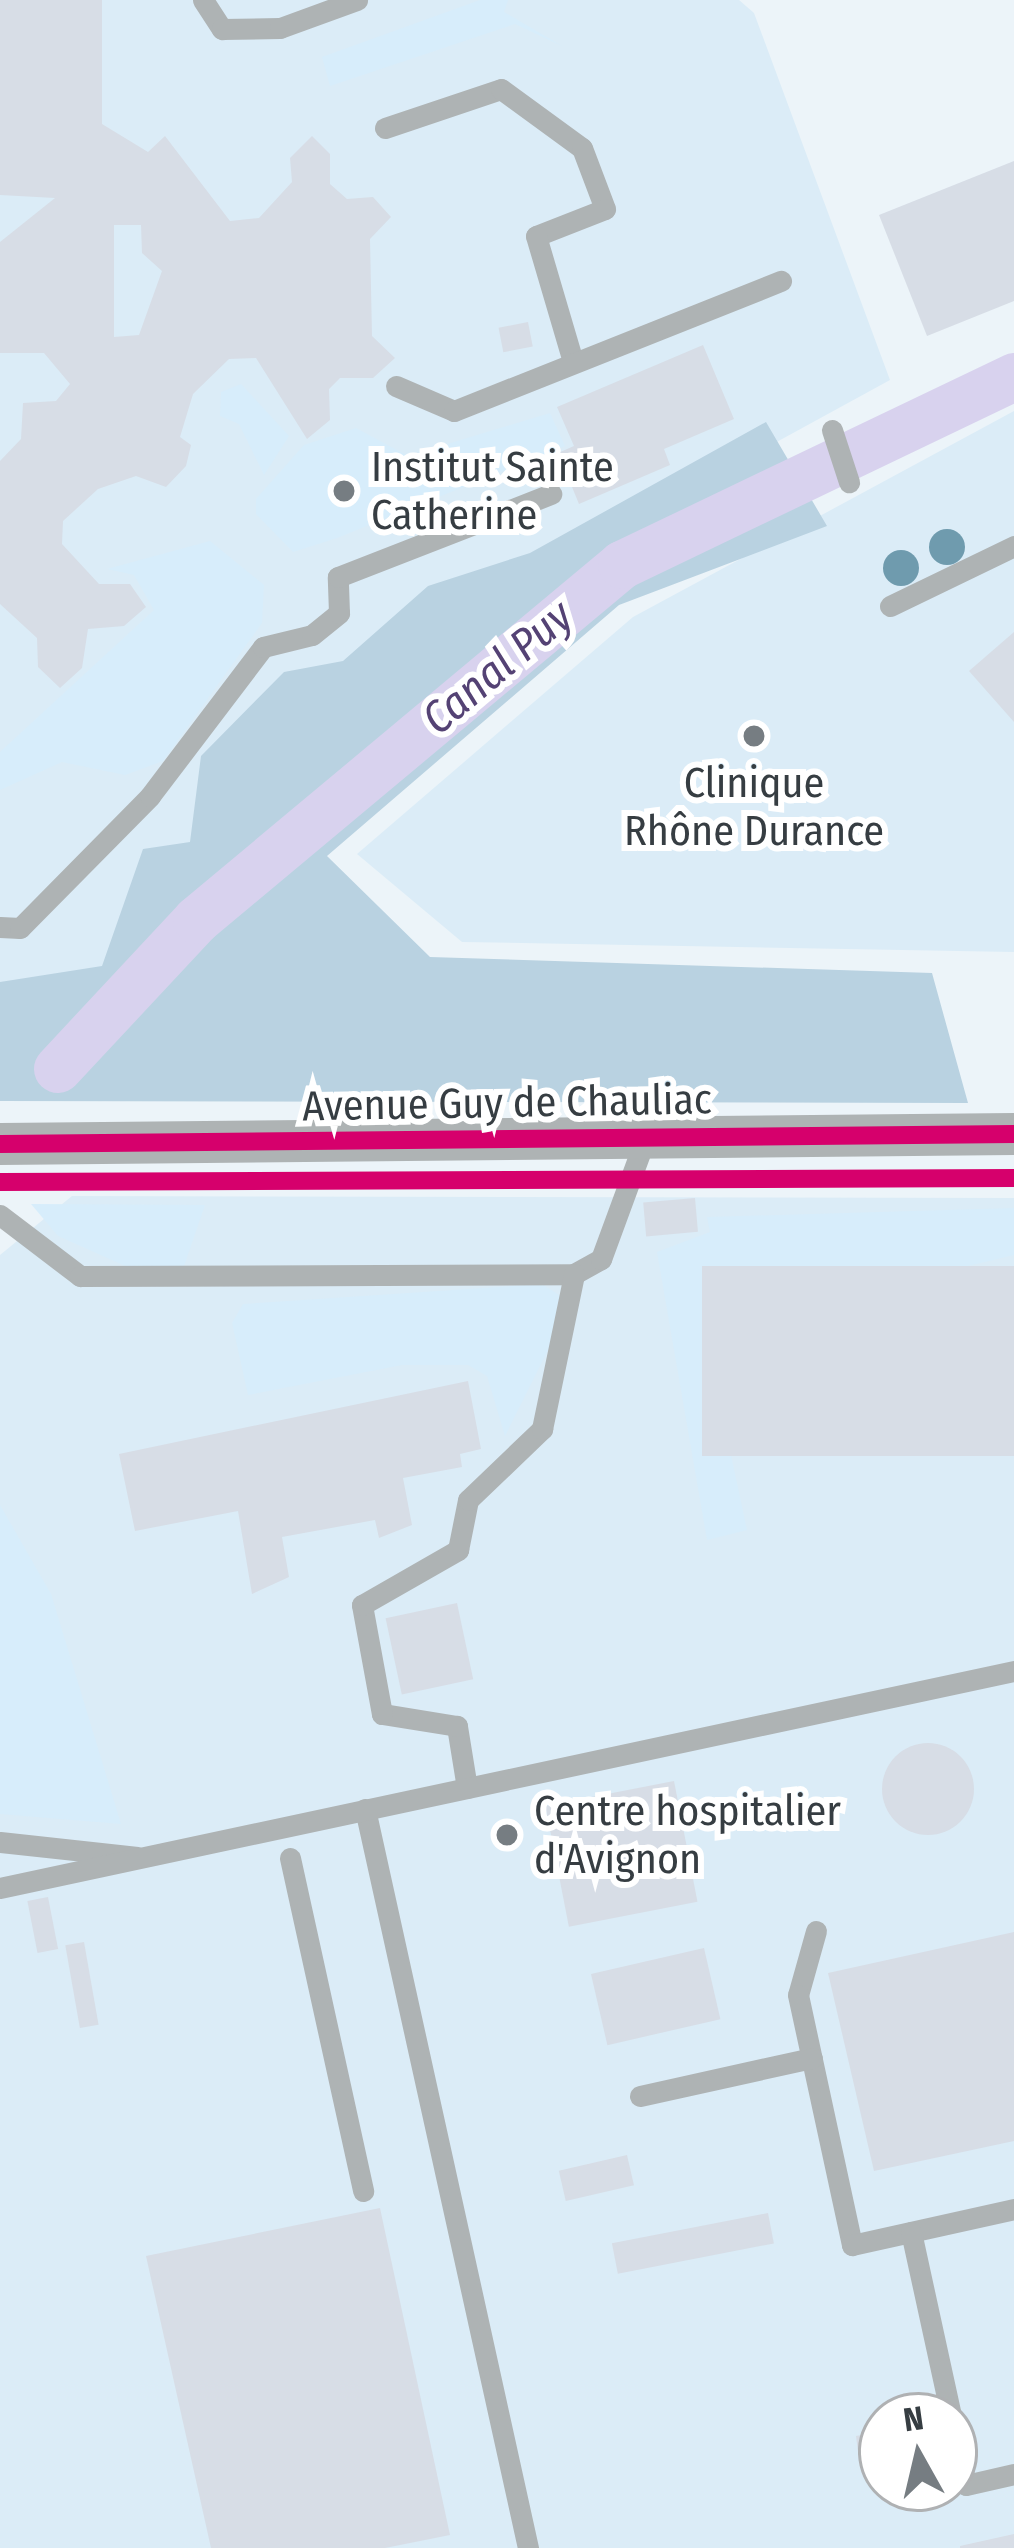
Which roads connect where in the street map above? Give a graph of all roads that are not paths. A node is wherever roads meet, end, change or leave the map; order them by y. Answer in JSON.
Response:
{"nodes":[{"id":1,"x":203,"y":0,"type":"edge"},
{"id":2,"x":357,"y":0,"type":"edge"},
{"id":3,"x":385,"y":128,"type":"dead end"},
{"id":4,"x":781,"y":281,"type":"dead end"},
{"id":5,"x":572,"y":358,"type":"junction"},
{"id":6,"x":396,"y":386,"type":"dead end"},
{"id":7,"x":832,"y":430,"type":"dead end"},
{"id":8,"x":849,"y":482,"type":"dead end"},
{"id":9,"x":551,"y":494,"type":"dead end"},
{"id":10,"x":1014,"y":546,"type":"edge"},
{"id":11,"x":890,"y":606,"type":"dead end"},
{"id":12,"x":0,"y":927,"type":"edge"},
{"id":13,"x":1014,"y":1134,"type":"edge"},
{"id":14,"x":646,"y":1137,"type":"junction"},
{"id":15,"x":0,"y":1144,"type":"edge"},
{"id":16,"x":0,"y":1215,"type":"edge"},
{"id":17,"x":574,"y":1274,"type":"junction"},
{"id":18,"x":1014,"y":1671,"type":"edge"},
{"id":19,"x":467,"y":1788,"type":"junction"},
{"id":20,"x":364,"y":1809,"type":"junction"},
{"id":21,"x":0,"y":1842,"type":"edge"},
{"id":22,"x":290,"y":1858,"type":"dead end"},
{"id":23,"x":155,"y":1859,"type":"junction"},
{"id":24,"x":0,"y":1888,"type":"edge"},
{"id":25,"x":816,"y":1931,"type":"dead end"},
{"id":26,"x":812,"y":2058,"type":"junction"},
{"id":27,"x":640,"y":2096,"type":"dead end"},
{"id":28,"x":363,"y":2191,"type":"dead end"},
{"id":29,"x":1014,"y":2209,"type":"edge"},
{"id":30,"x":911,"y":2232,"type":"junction"},
{"id":31,"x":946,"y":2392,"type":"edge"},
{"id":32,"x":1014,"y":2474,"type":"edge"},
{"id":33,"x":978,"y":2482,"type":"edge"},
{"id":34,"x":528,"y":2548,"type":"edge"}],
"edges":[{"from":1,"to":2,"type":"lane"},
{"from":3,"to":5,"type":"lane"},
{"from":4,"to":5,"type":"lane"},
{"from":5,"to":6,"type":"lane"},
{"from":7,"to":8,"type":"lane"},
{"from":9,"to":12,"type":"lane"},
{"from":10,"to":11,"type":"lane"},
{"from":13,"to":14,"type":"street","name":"Avenue Guy de Chauliac"},
{"from":14,"to":15,"type":"street","name":"Avenue Guy de Chauliac"},
{"from":14,"to":17,"type":"lane"},
{"from":16,"to":17,"type":"lane"},
{"from":17,"to":19,"type":"lane"},
{"from":18,"to":19,"type":"lane"},
{"from":19,"to":20,"type":"lane"},
{"from":20,"to":23,"type":"lane"},
{"from":20,"to":34,"type":"lane"},
{"from":21,"to":23,"type":"lane"},
{"from":22,"to":28,"type":"lane"},
{"from":23,"to":24,"type":"lane"},
{"from":25,"to":26,"type":"lane"},
{"from":26,"to":27,"type":"lane"},
{"from":26,"to":30,"type":"lane"},
{"from":29,"to":30,"type":"lane"},
{"from":30,"to":31,"type":"lane"},
{"from":32,"to":33,"type":"lane"}]}
